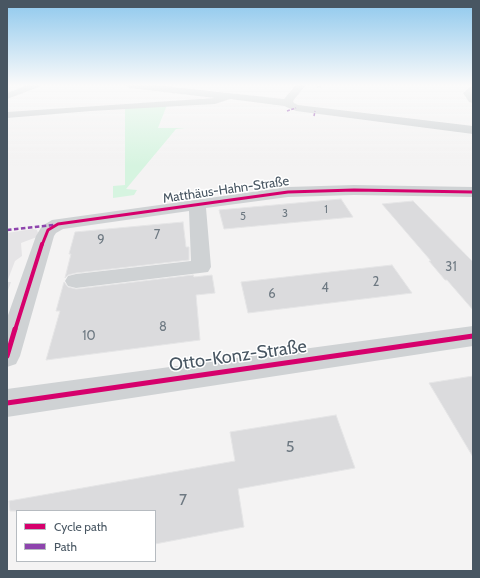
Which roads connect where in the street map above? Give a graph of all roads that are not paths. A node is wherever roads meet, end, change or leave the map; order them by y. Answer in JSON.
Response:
{"nodes":[{"id":1,"x":44,"y":112,"type":"edge"},
{"id":2,"x":322,"y":112,"type":"edge"},
{"id":3,"x":7,"y":115,"type":"edge"},
{"id":4,"x":473,"y":130,"type":"edge"},
{"id":5,"x":473,"y":192,"type":"edge"},
{"id":6,"x":197,"y":204,"type":"junction"},
{"id":7,"x":76,"y":281,"type":"dead end"},
{"id":8,"x":473,"y":336,"type":"edge"},
{"id":9,"x":7,"y":356,"type":"edge"},
{"id":10,"x":7,"y":403,"type":"edge"}],
"edges":[{"from":1,"to":3,"type":"street"},
{"from":2,"to":4,"type":"street"},
{"from":5,"to":6,"type":"street","name":"Matthäus-Hahn-Straße"},
{"from":6,"to":7,"type":"street"},
{"from":6,"to":9,"type":"street","name":"Matthäus-Hahn-Straße"},
{"from":8,"to":10,"type":"street","name":"Otto-Konz-Straße"}]}
